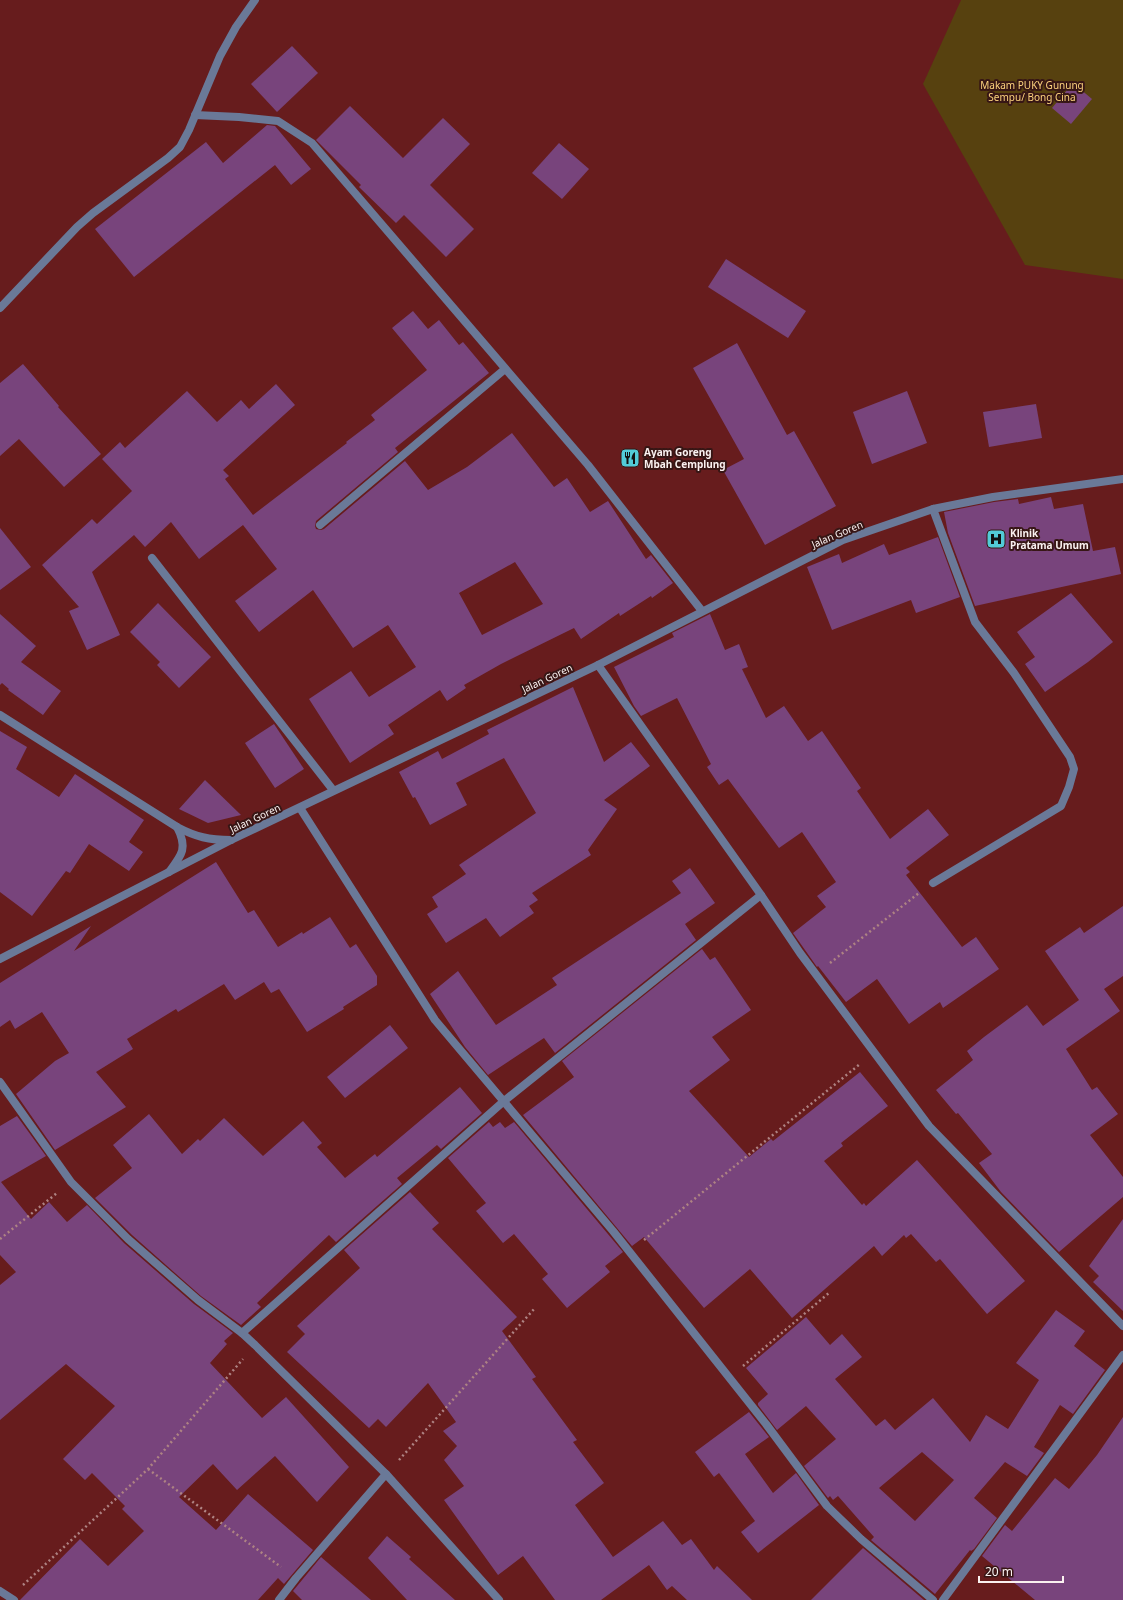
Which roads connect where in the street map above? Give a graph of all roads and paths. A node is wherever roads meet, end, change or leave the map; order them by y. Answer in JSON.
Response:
{"nodes":[{"id":1,"x":255,"y":0,"type":"edge"},
{"id":2,"x":195,"y":115,"type":"junction"},
{"id":3,"x":0,"y":308,"type":"edge"},
{"id":4,"x":505,"y":369,"type":"junction"},
{"id":5,"x":1123,"y":479,"type":"edge"},
{"id":6,"x":934,"y":509,"type":"junction"},
{"id":7,"x":320,"y":525,"type":"dead end"},
{"id":8,"x":152,"y":558,"type":"dead end"},
{"id":9,"x":702,"y":611,"type":"junction"},
{"id":10,"x":598,"y":665,"type":"junction"},
{"id":11,"x":0,"y":715,"type":"edge"},
{"id":12,"x":333,"y":790,"type":"junction"},
{"id":13,"x":300,"y":808,"type":"junction"},
{"id":14,"x":177,"y":827,"type":"junction"},
{"id":15,"x":231,"y":840,"type":"junction"},
{"id":16,"x":169,"y":872,"type":"junction"},
{"id":17,"x":933,"y":883,"type":"joint"},
{"id":18,"x":761,"y":894,"type":"junction"},
{"id":19,"x":0,"y":959,"type":"edge"},
{"id":20,"x":815,"y":974,"type":"junction"},
{"id":21,"x":874,"y":1053,"type":"junction"},
{"id":22,"x":0,"y":1082,"type":"edge"},
{"id":23,"x":504,"y":1101,"type":"junction"},
{"id":24,"x":71,"y":1182,"type":"junction"},
{"id":25,"x":0,"y":1239,"type":"edge"},
{"id":26,"x":630,"y":1252,"type":"junction"},
{"id":27,"x":830,"y":1292,"type":"dead end"},
{"id":28,"x":535,"y":1308,"type":"dead end"},
{"id":29,"x":1123,"y":1326,"type":"edge"},
{"id":30,"x":242,"y":1333,"type":"junction"},
{"id":31,"x":255,"y":1345,"type":"junction"},
{"id":32,"x":1123,"y":1355,"type":"edge"},
{"id":33,"x":729,"y":1378,"type":"junction"},
{"id":34,"x":148,"y":1469,"type":"junction"},
{"id":35,"x":386,"y":1474,"type":"junction"},
{"id":36,"x":296,"y":1578,"type":"junction"},
{"id":37,"x":0,"y":1591,"type":"edge"},
{"id":38,"x":12,"y":1598,"type":"edge"},
{"id":39,"x":279,"y":1600,"type":"edge"},
{"id":40,"x":499,"y":1600,"type":"edge"},
{"id":41,"x":933,"y":1600,"type":"edge"},
{"id":42,"x":943,"y":1600,"type":"edge"}],
"edges":[{"from":1,"to":2,"type":"street"},
{"from":2,"to":3,"type":"street"},
{"from":2,"to":4,"type":"street"},
{"from":4,"to":7,"type":"street"},
{"from":4,"to":9,"type":"street"},
{"from":5,"to":6,"type":"street","name":"Jalan Goren"},
{"from":6,"to":9,"type":"street","name":"Jalan Goren"},
{"from":6,"to":17,"type":"street"},
{"from":8,"to":12,"type":"street"},
{"from":9,"to":10,"type":"street","name":"Jalan Goren"},
{"from":10,"to":12,"type":"street","name":"Jalan Goren"},
{"from":10,"to":18,"type":"street"},
{"from":11,"to":14,"type":"street"},
{"from":12,"to":13,"type":"street","name":"Jalan Goren"},
{"from":13,"to":15,"type":"street","name":"Jalan Goren"},
{"from":13,"to":23,"type":"street"},
{"from":14,"to":15,"type":"street"},
{"from":14,"to":16,"type":"street"},
{"from":15,"to":16,"type":"street","name":"Jalan Goren"},
{"from":16,"to":19,"type":"street","name":"Jalan Goren"},
{"from":17,"to":20,"type":"path"},
{"from":18,"to":20,"type":"street"},
{"from":18,"to":23,"type":"street"},
{"from":20,"to":21,"type":"street"},
{"from":21,"to":26,"type":"path"},
{"from":21,"to":29,"type":"street"},
{"from":22,"to":24,"type":"street"},
{"from":23,"to":26,"type":"street"},
{"from":23,"to":30,"type":"street"},
{"from":24,"to":25,"type":"path"},
{"from":24,"to":30,"type":"street"},
{"from":26,"to":33,"type":"street"},
{"from":27,"to":33,"type":"path"},
{"from":28,"to":35,"type":"path"},
{"from":30,"to":31,"type":"street"},
{"from":31,"to":34,"type":"path"},
{"from":31,"to":35,"type":"street"},
{"from":32,"to":42,"type":"street"},
{"from":33,"to":41,"type":"street"},
{"from":34,"to":36,"type":"path"},
{"from":34,"to":38,"type":"path"},
{"from":35,"to":36,"type":"street"},
{"from":35,"to":40,"type":"street"},
{"from":36,"to":39,"type":"street"},
{"from":37,"to":38,"type":"street"}]}
